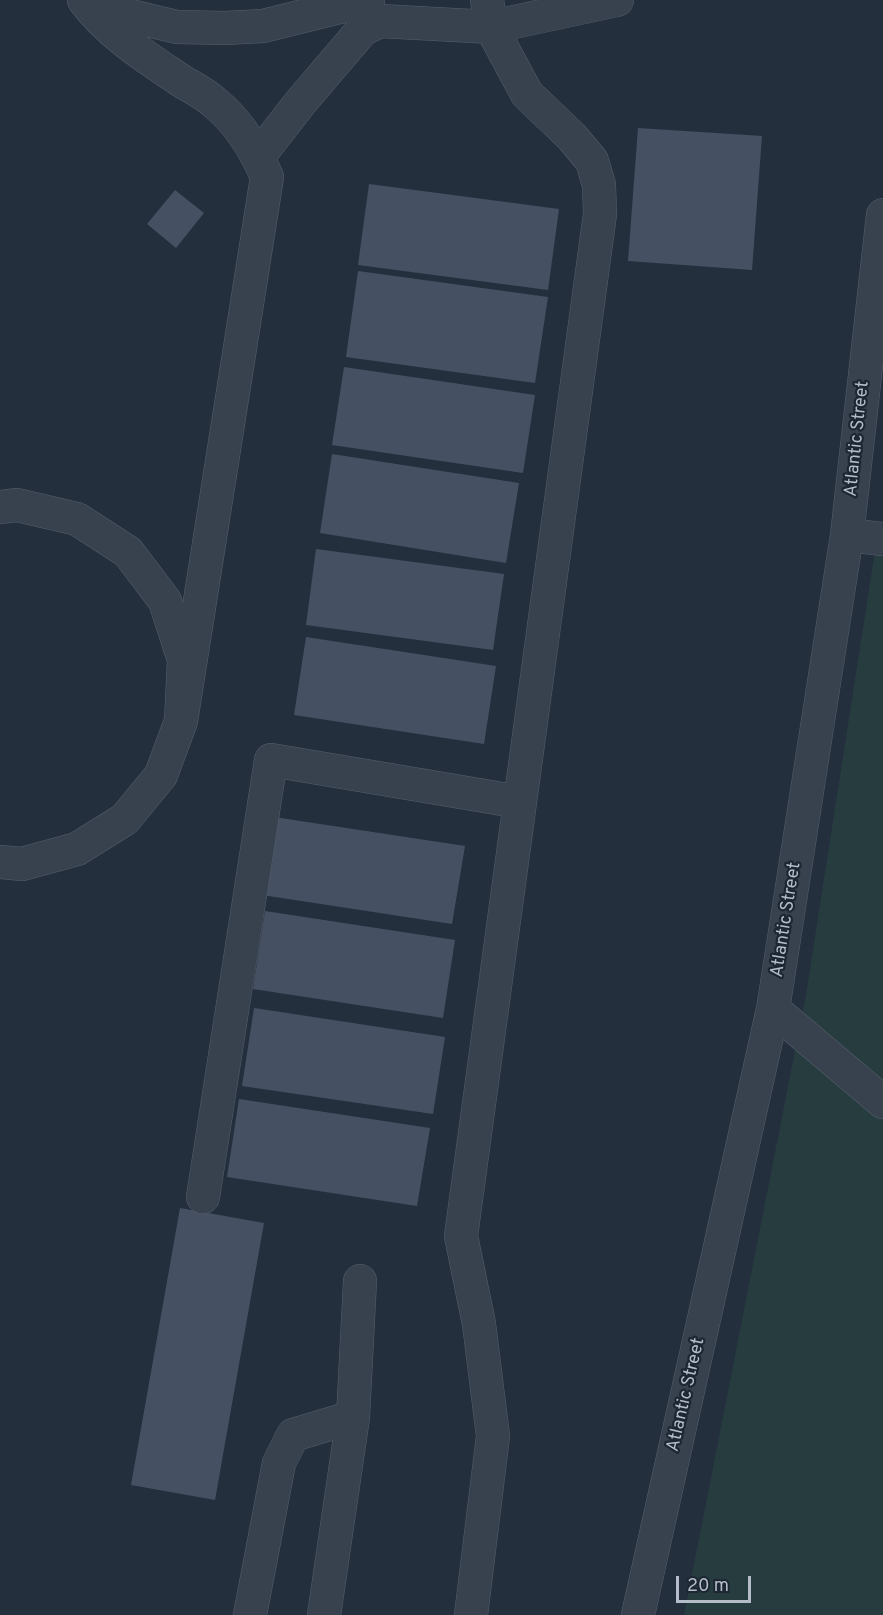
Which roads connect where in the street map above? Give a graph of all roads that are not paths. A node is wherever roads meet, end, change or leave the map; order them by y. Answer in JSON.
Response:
{"nodes":[{"id":1,"x":84,"y":0,"type":"edge"},
{"id":2,"x":96,"y":0,"type":"edge"},
{"id":3,"x":368,"y":0,"type":"edge"},
{"id":4,"x":617,"y":0,"type":"edge"},
{"id":5,"x":489,"y":14,"type":"edge"},
{"id":6,"x":258,"y":157,"type":"junction"},
{"id":7,"x":883,"y":215,"type":"edge"},
{"id":8,"x":0,"y":507,"type":"edge"},
{"id":9,"x":847,"y":535,"type":"junction"},
{"id":10,"x":883,"y":539,"type":"edge"},
{"id":11,"x":182,"y":721,"type":"junction"},
{"id":12,"x":520,"y":802,"type":"junction"},
{"id":13,"x":0,"y":862,"type":"edge"},
{"id":14,"x":772,"y":1009,"type":"junction"},
{"id":15,"x":883,"y":1102,"type":"edge"},
{"id":16,"x":203,"y":1197,"type":"dead end"},
{"id":17,"x":360,"y":1281,"type":"dead end"},
{"id":18,"x":353,"y":1417,"type":"junction"},
{"id":19,"x":250,"y":1615,"type":"edge"},
{"id":20,"x":324,"y":1615,"type":"edge"},
{"id":21,"x":471,"y":1615,"type":"edge"},
{"id":22,"x":638,"y":1615,"type":"edge"}],
"edges":[{"from":1,"to":6,"type":"street"},
{"from":2,"to":3,"type":"street"},
{"from":4,"to":5,"type":"street"},
{"from":5,"to":6,"type":"street"},
{"from":5,"to":12,"type":"street"},
{"from":6,"to":11,"type":"street"},
{"from":7,"to":9,"type":"street","name":"Atlantic Street"},
{"from":8,"to":11,"type":"street"},
{"from":9,"to":10,"type":"street"},
{"from":9,"to":14,"type":"street","name":"Atlantic Street"},
{"from":11,"to":13,"type":"street"},
{"from":12,"to":16,"type":"street"},
{"from":12,"to":21,"type":"street"},
{"from":14,"to":15,"type":"street"},
{"from":14,"to":22,"type":"street","name":"Atlantic Street"},
{"from":17,"to":18,"type":"street"},
{"from":18,"to":19,"type":"street"},
{"from":18,"to":20,"type":"street"}]}
